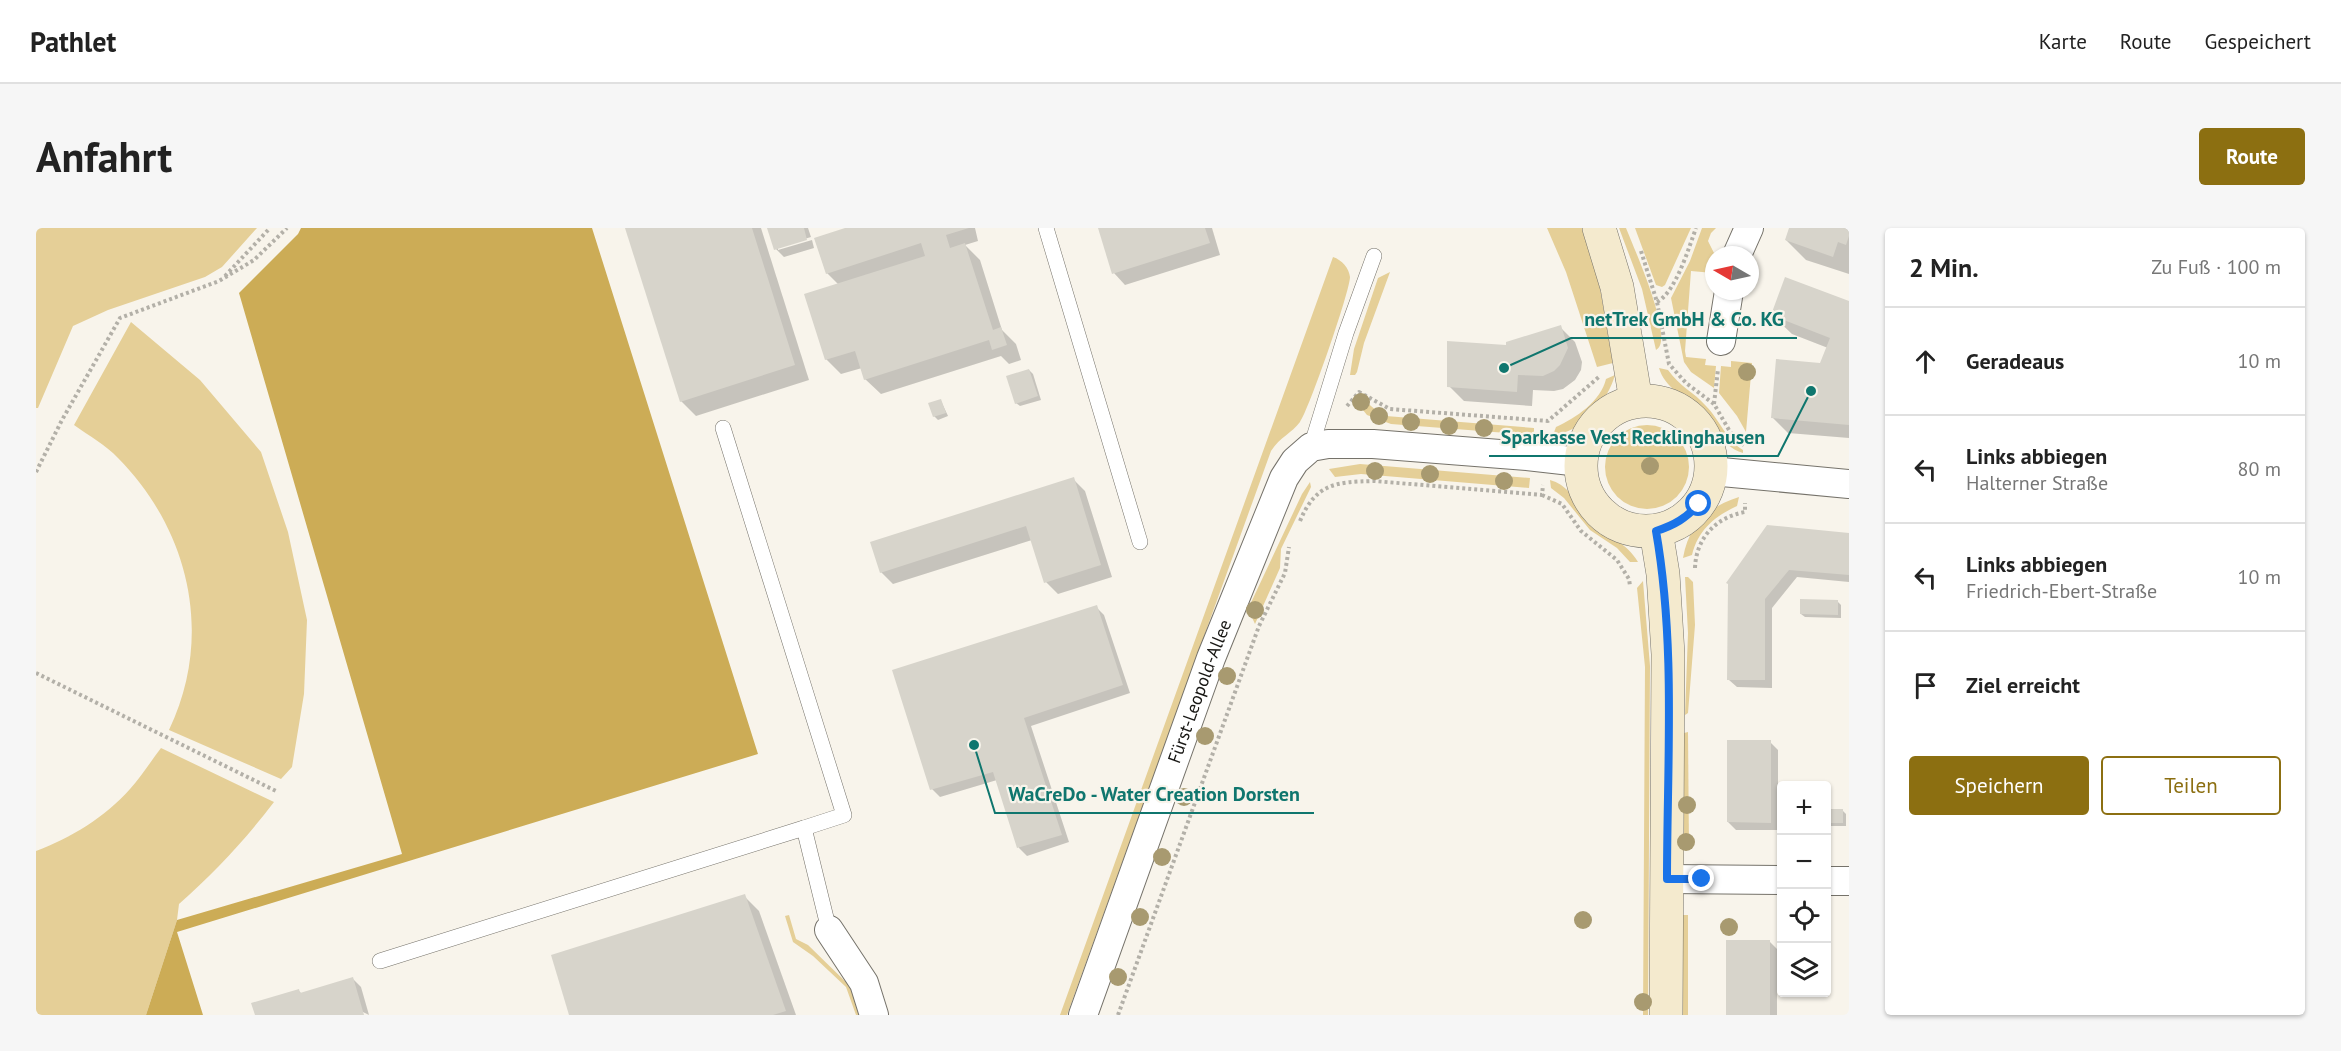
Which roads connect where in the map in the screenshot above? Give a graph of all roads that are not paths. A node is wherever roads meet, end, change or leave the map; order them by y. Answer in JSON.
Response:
{"nodes":[{"id":1,"x":1046,"y":228,"type":"edge"},
{"id":2,"x":1599,"y":228,"type":"edge"},
{"id":3,"x":1749,"y":228,"type":"edge"},
{"id":4,"x":1741,"y":246,"type":"edge"},
{"id":5,"x":1374,"y":256,"type":"dead end"},
{"id":6,"x":1728,"y":300,"type":"edge"},
{"id":7,"x":1721,"y":341,"type":"road end"},
{"id":8,"x":1636,"y":402,"type":"junction"},
{"id":9,"x":723,"y":428,"type":"dead end"},
{"id":10,"x":1311,"y":447,"type":"junction"},
{"id":11,"x":1580,"y":462,"type":"junction"},
{"id":12,"x":1711,"y":471,"type":"junction"},
{"id":13,"x":1849,"y":484,"type":"edge"},
{"id":14,"x":1656,"y":531,"type":"junction"},
{"id":15,"x":1140,"y":542,"type":"dead end"},
{"id":16,"x":804,"y":828,"type":"junction"},
{"id":17,"x":1667,"y":879,"type":"junction"},
{"id":18,"x":1777,"y":880,"type":"edge"},
{"id":19,"x":1831,"y":880,"type":"edge"},
{"id":20,"x":1849,"y":881,"type":"edge"},
{"id":21,"x":829,"y":930,"type":"joint"},
{"id":22,"x":380,"y":961,"type":"dead end"},
{"id":23,"x":874,"y":1015,"type":"edge"},
{"id":24,"x":1083,"y":1015,"type":"edge"},
{"id":25,"x":1666,"y":1015,"type":"edge"}],
"edges":[{"from":1,"to":15,"type":"lane"},
{"from":2,"to":8,"type":"main road"},
{"from":3,"to":4,"type":"street"},
{"from":5,"to":10,"type":"lane","name":"Fürst-Leopold-Allee"},
{"from":6,"to":7,"type":"street"},
{"from":8,"to":11,"type":"main road"},
{"from":8,"to":12,"type":"main road"},
{"from":9,"to":16,"type":"lane"},
{"from":10,"to":11,"type":"street"},
{"from":10,"to":24,"type":"street","name":"Fürst-Leopold-Allee"},
{"from":11,"to":14,"type":"main road"},
{"from":12,"to":13,"type":"street"},
{"from":12,"to":14,"type":"main road"},
{"from":14,"to":17,"type":"main road"},
{"from":16,"to":21,"type":"lane"},
{"from":16,"to":22,"type":"lane"},
{"from":17,"to":18,"type":"street"},
{"from":17,"to":25,"type":"main road"},
{"from":19,"to":20,"type":"street"},
{"from":21,"to":23,"type":"street"}]}
